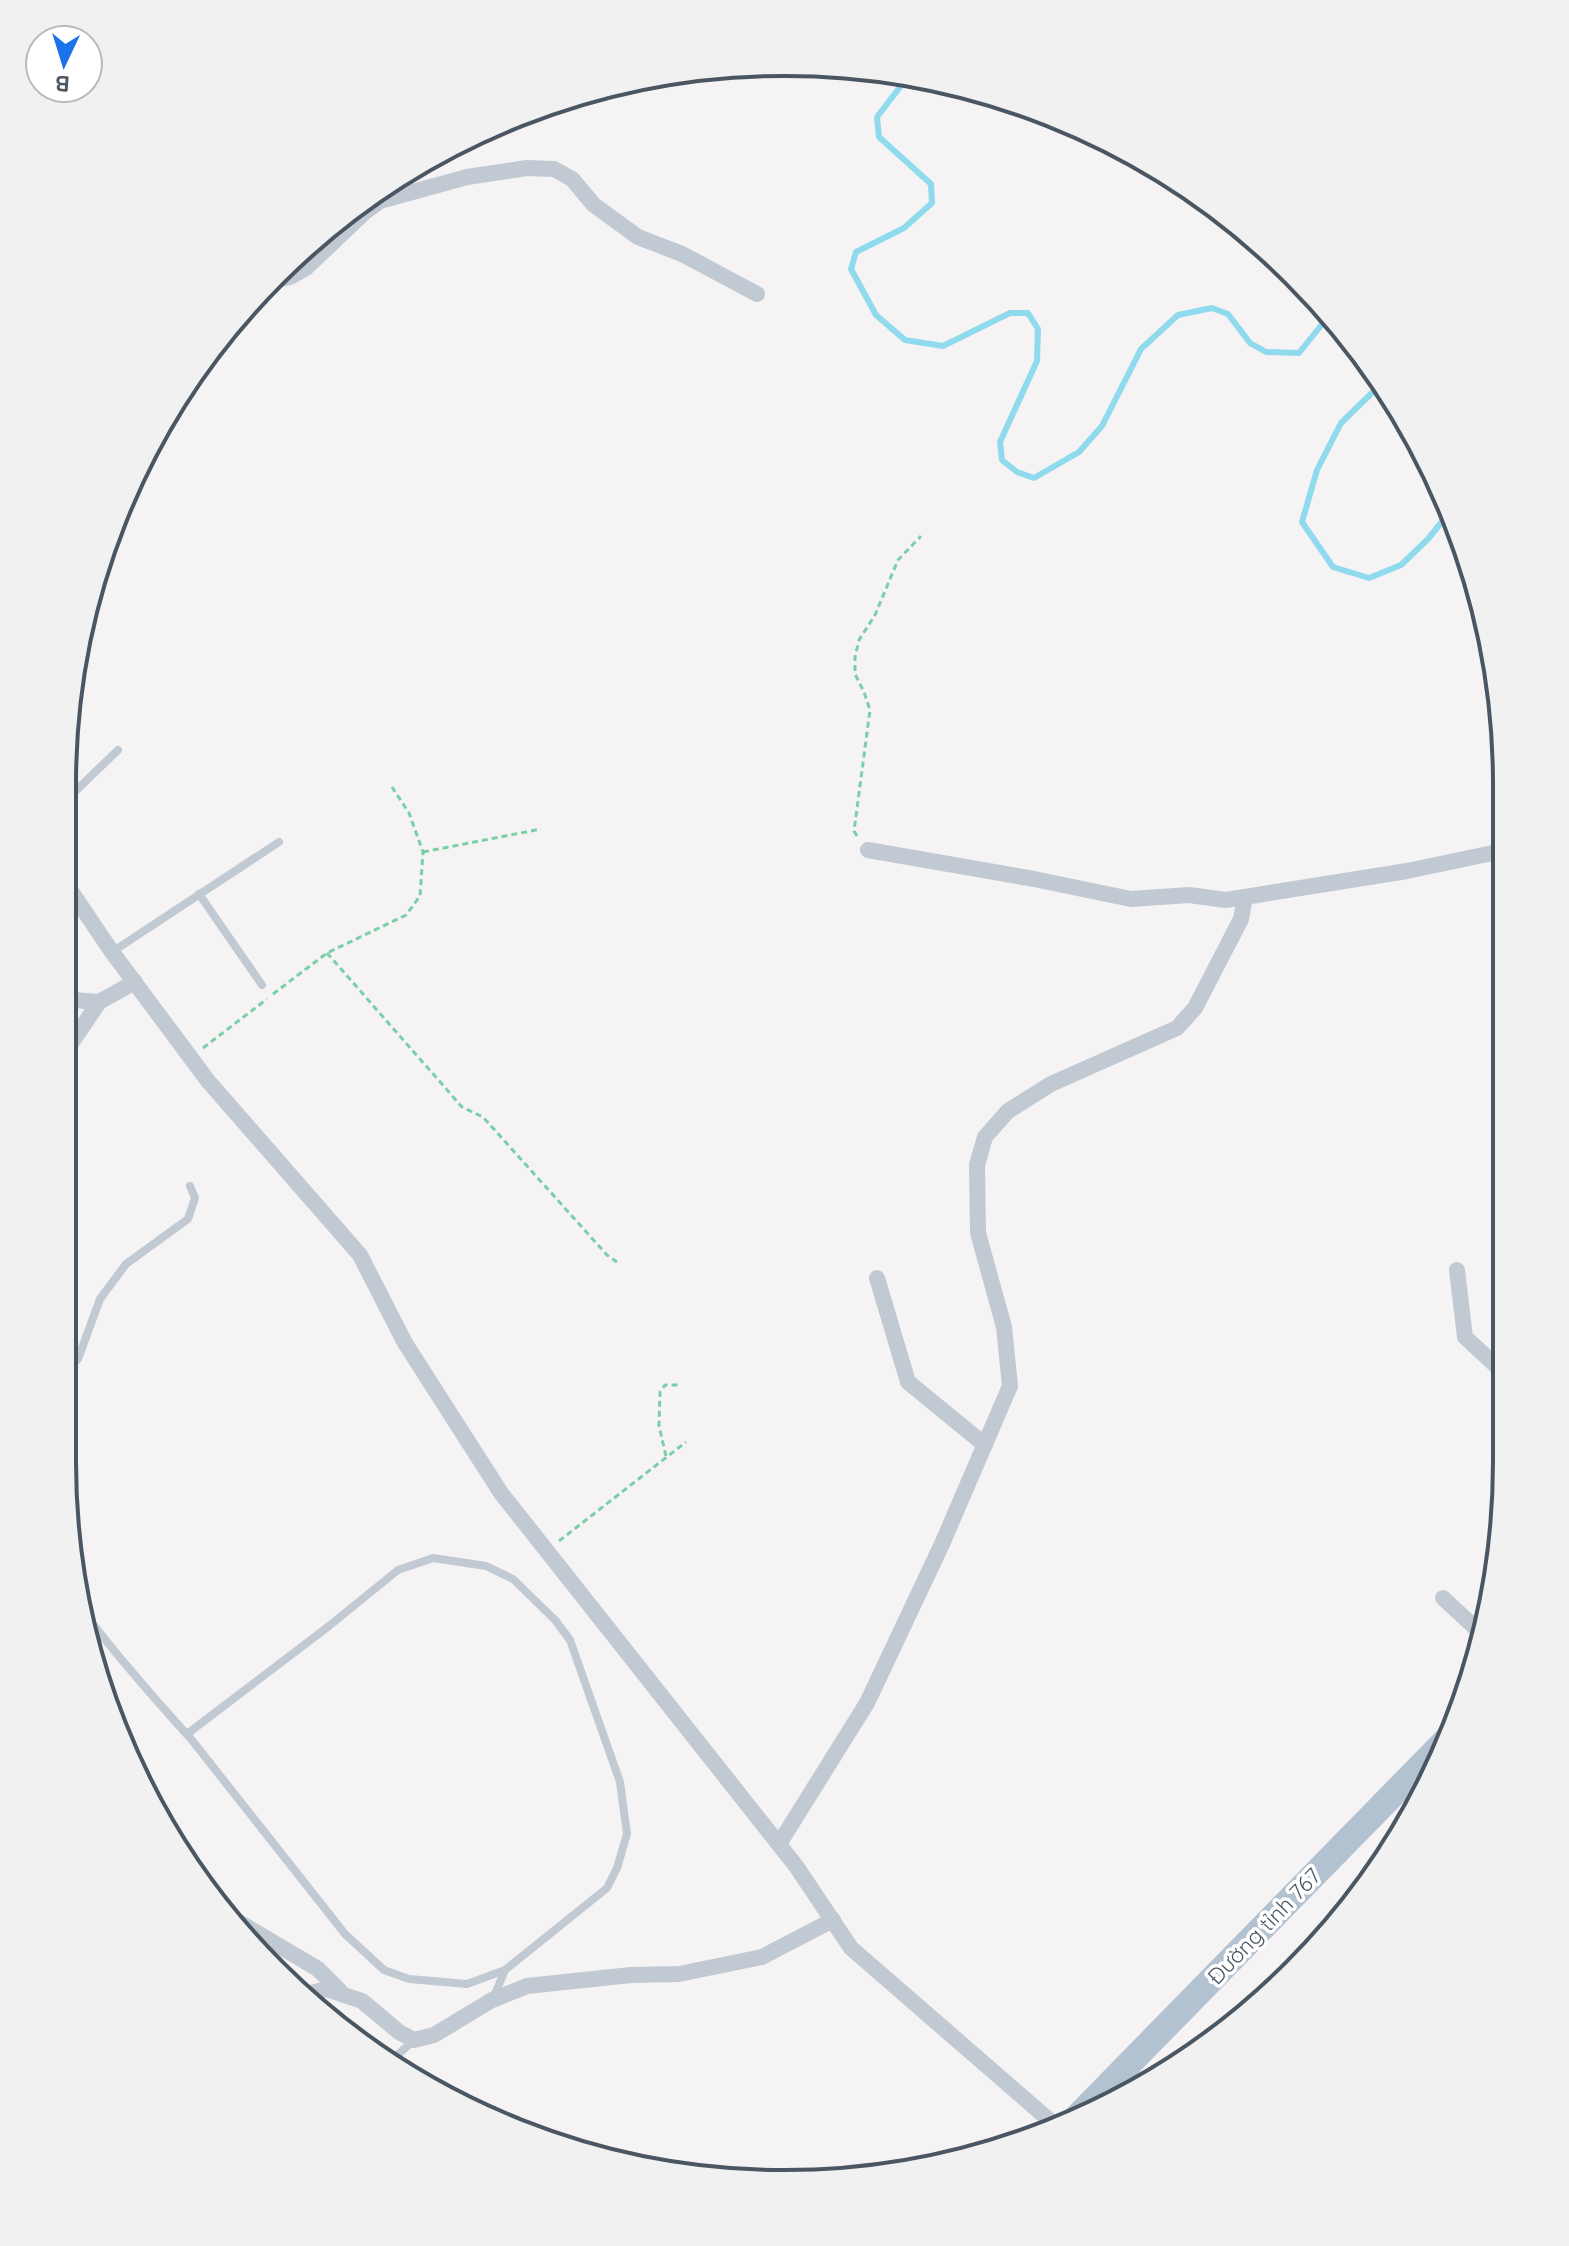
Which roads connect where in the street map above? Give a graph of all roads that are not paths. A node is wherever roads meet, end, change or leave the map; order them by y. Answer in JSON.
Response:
{"nodes":[{"id":1,"x":384,"y":200,"type":"edge"},
{"id":2,"x":359,"y":218,"type":"edge"},
{"id":3,"x":293,"y":275,"type":"edge"},
{"id":4,"x":757,"y":294,"type":"dead end"},
{"id":5,"x":118,"y":750,"type":"dead end"},
{"id":6,"x":76,"y":790,"type":"edge"},
{"id":7,"x":279,"y":842,"type":"dead end"},
{"id":8,"x":868,"y":850,"type":"road end"},
{"id":9,"x":1493,"y":853,"type":"edge"},
{"id":10,"x":199,"y":894,"type":"junction"},
{"id":11,"x":1245,"y":897,"type":"junction"},
{"id":12,"x":76,"y":899,"type":"edge"},
{"id":13,"x":112,"y":952,"type":"junction"},
{"id":14,"x":135,"y":982,"type":"junction"},
{"id":15,"x":262,"y":985,"type":"dead end"},
{"id":16,"x":76,"y":1000,"type":"edge"},
{"id":17,"x":99,"y":1002,"type":"junction"},
{"id":18,"x":76,"y":1036,"type":"edge"},
{"id":19,"x":190,"y":1186,"type":"dead end"},
{"id":20,"x":1457,"y":1270,"type":"dead end"},
{"id":21,"x":877,"y":1278,"type":"dead end"},
{"id":22,"x":76,"y":1361,"type":"edge"},
{"id":23,"x":1493,"y":1363,"type":"edge"},
{"id":24,"x":985,"y":1445,"type":"junction"},
{"id":25,"x":1443,"y":1598,"type":"dead end"},
{"id":26,"x":1473,"y":1626,"type":"edge"},
{"id":27,"x":97,"y":1630,"type":"edge"},
{"id":28,"x":187,"y":1734,"type":"junction"},
{"id":29,"x":1427,"y":1760,"type":"edge"},
{"id":30,"x":779,"y":1844,"type":"junction"},
{"id":31,"x":833,"y":1920,"type":"junction"},
{"id":32,"x":254,"y":1931,"type":"edge"},
{"id":33,"x":505,"y":1970,"type":"junction"},
{"id":34,"x":315,"y":1992,"type":"edge"},
{"id":35,"x":344,"y":1995,"type":"junction"},
{"id":36,"x":492,"y":2000,"type":"junction"},
{"id":37,"x":414,"y":2040,"type":"junction"},
{"id":38,"x":397,"y":2055,"type":"edge"},
{"id":39,"x":1095,"y":2098,"type":"edge"},
{"id":40,"x":1048,"y":2119,"type":"edge"}],
"edges":[{"from":1,"to":4,"type":"street"},
{"from":2,"to":3,"type":"street"},
{"from":5,"to":6,"type":"lane"},
{"from":7,"to":10,"type":"lane"},
{"from":8,"to":11,"type":"street"},
{"from":9,"to":11,"type":"street"},
{"from":10,"to":13,"type":"lane"},
{"from":10,"to":15,"type":"lane"},
{"from":11,"to":24,"type":"street"},
{"from":12,"to":13,"type":"street"},
{"from":13,"to":14,"type":"street"},
{"from":14,"to":17,"type":"street"},
{"from":14,"to":30,"type":"street"},
{"from":16,"to":17,"type":"street"},
{"from":17,"to":18,"type":"street"},
{"from":19,"to":22,"type":"lane"},
{"from":20,"to":23,"type":"street"},
{"from":21,"to":24,"type":"street"},
{"from":24,"to":30,"type":"street"},
{"from":25,"to":26,"type":"street"},
{"from":27,"to":28,"type":"lane"},
{"from":28,"to":33,"type":"lane"},
{"from":28,"to":33,"type":"lane"},
{"from":29,"to":39,"type":"main road","name":"Đường tỉnh 767"},
{"from":30,"to":31,"type":"street"},
{"from":31,"to":36,"type":"street"},
{"from":31,"to":40,"type":"street"},
{"from":32,"to":35,"type":"street"},
{"from":33,"to":36,"type":"lane"},
{"from":34,"to":35,"type":"street"},
{"from":35,"to":37,"type":"street"},
{"from":36,"to":37,"type":"street"},
{"from":37,"to":38,"type":"lane"}]}
